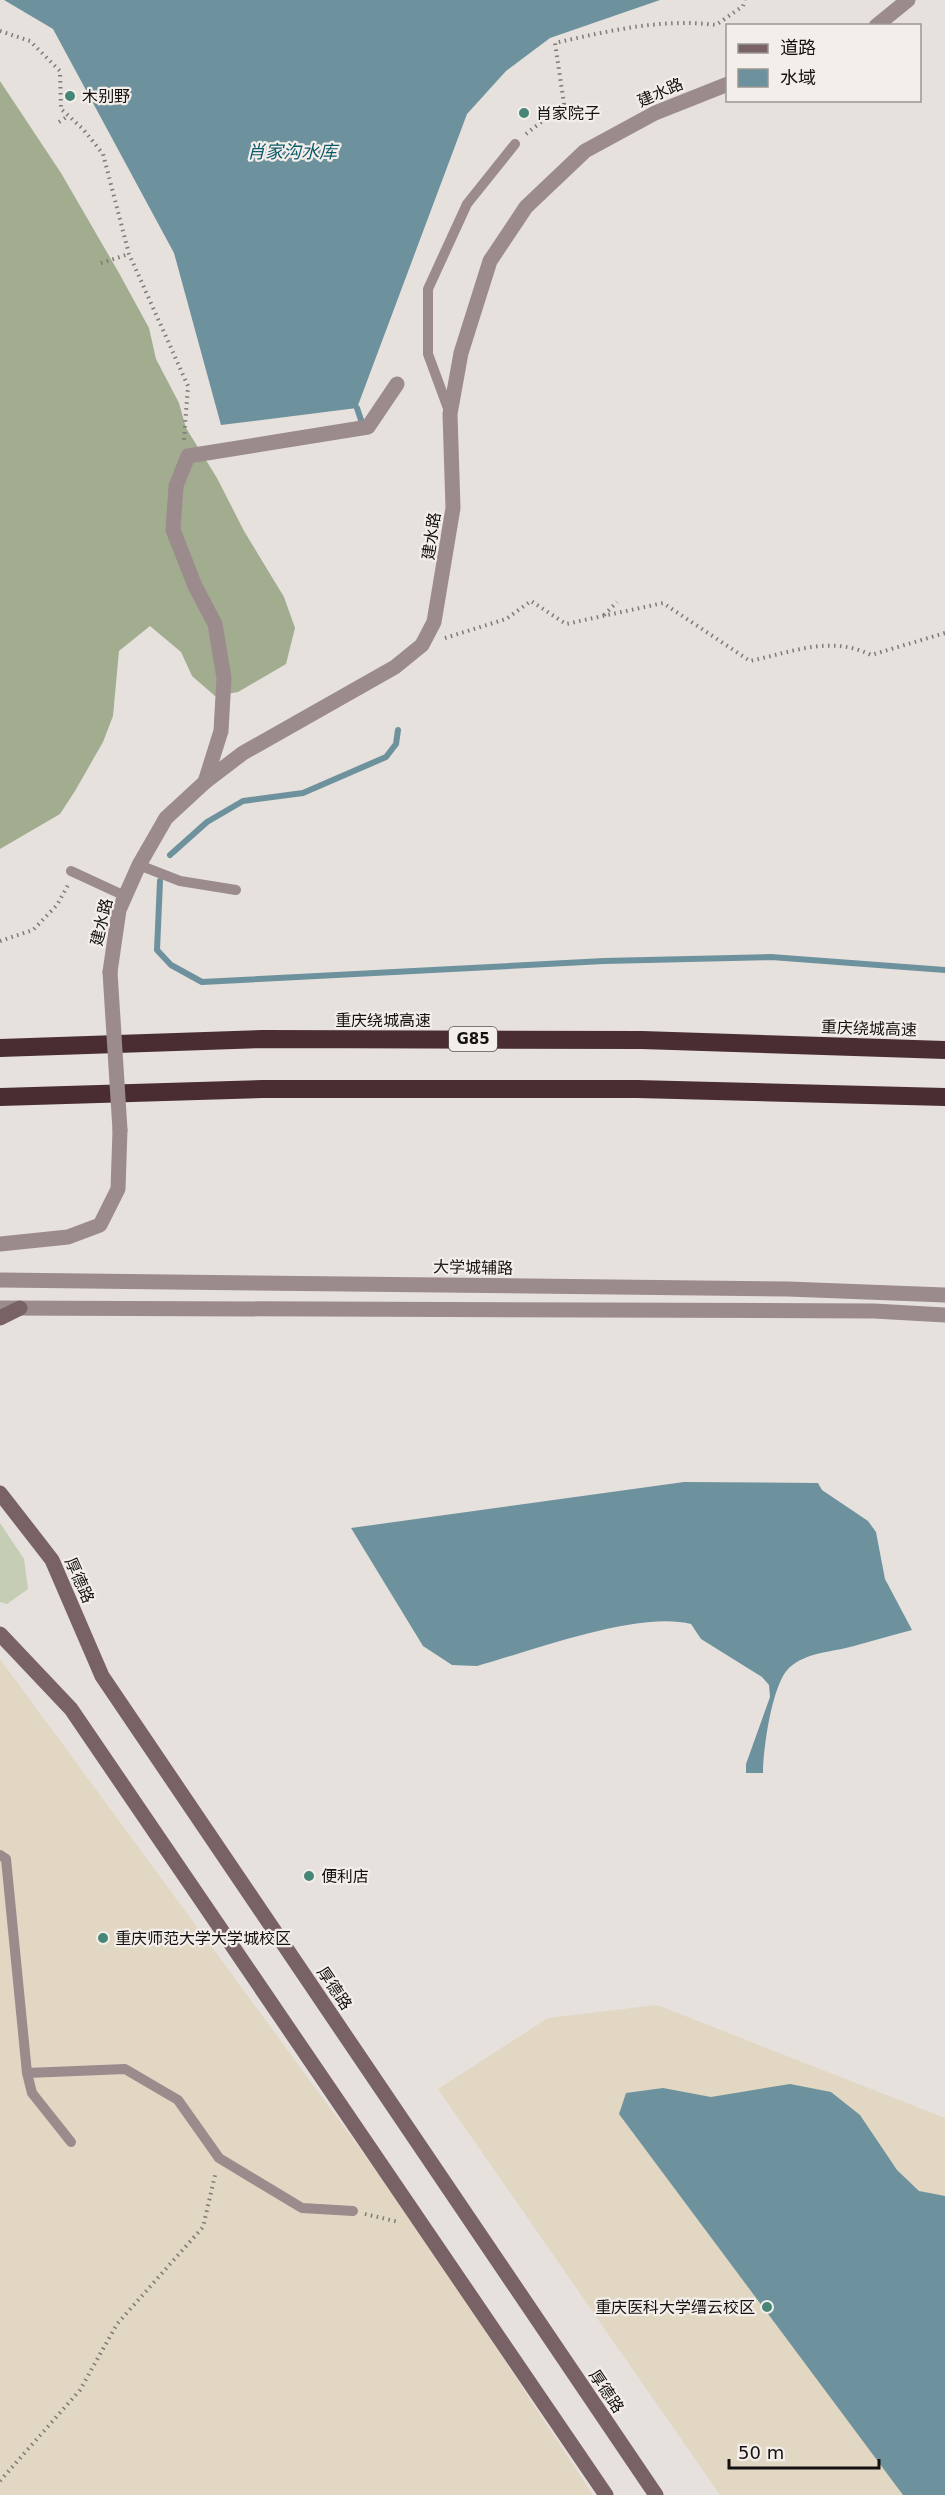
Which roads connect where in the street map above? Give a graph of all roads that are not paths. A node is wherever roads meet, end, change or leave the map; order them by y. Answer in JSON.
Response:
{"nodes":[{"id":1,"x":908,"y":0,"type":"edge"},
{"id":2,"x":878,"y":24,"type":"edge"},
{"id":3,"x":726,"y":85,"type":"edge"},
{"id":4,"x":515,"y":144,"type":"road end"},
{"id":5,"x":397,"y":384,"type":"dead end"},
{"id":6,"x":450,"y":414,"type":"junction"},
{"id":7,"x":205,"y":782,"type":"junction"},
{"id":8,"x":139,"y":865,"type":"junction"},
{"id":9,"x":73,"y":872,"type":"road end"},
{"id":10,"x":236,"y":890,"type":"dead end"},
{"id":11,"x":125,"y":897,"type":"junction"},
{"id":12,"x":0,"y":1048,"type":"edge"},
{"id":13,"x":945,"y":1050,"type":"edge"},
{"id":14,"x":0,"y":1097,"type":"edge"},
{"id":15,"x":945,"y":1097,"type":"edge"},
{"id":16,"x":0,"y":1244,"type":"edge"},
{"id":17,"x":0,"y":1280,"type":"edge"},
{"id":18,"x":945,"y":1295,"type":"edge"},
{"id":19,"x":0,"y":1308,"type":"edge"},
{"id":20,"x":20,"y":1308,"type":"junction"},
{"id":21,"x":945,"y":1315,"type":"edge"},
{"id":22,"x":0,"y":1318,"type":"edge"},
{"id":23,"x":0,"y":1493,"type":"edge"},
{"id":24,"x":0,"y":1634,"type":"edge"},
{"id":25,"x":0,"y":1855,"type":"edge"},
{"id":26,"x":27,"y":2073,"type":"junction"},
{"id":27,"x":70,"y":2142,"type":"dead end"},
{"id":28,"x":353,"y":2211,"type":"road end"},
{"id":29,"x":606,"y":2495,"type":"edge"},
{"id":30,"x":656,"y":2495,"type":"edge"}],
"edges":[{"from":1,"to":2,"type":"street"},
{"from":3,"to":6,"type":"street","name":"建水路"},
{"from":4,"to":6,"type":"lane"},
{"from":5,"to":7,"type":"street"},
{"from":6,"to":7,"type":"street","name":"建水路"},
{"from":7,"to":8,"type":"street","name":"建水路"},
{"from":8,"to":10,"type":"lane"},
{"from":8,"to":11,"type":"street","name":"建水路"},
{"from":9,"to":11,"type":"lane"},
{"from":11,"to":16,"type":"street","name":"建水路","bridge":true},
{"from":12,"to":13,"type":"highway","name":"重庆绕城高速","number":"G85"},
{"from":14,"to":15,"type":"highway"},
{"from":17,"to":18,"type":"street","name":"大学城辅路"},
{"from":19,"to":20,"type":"street"},
{"from":20,"to":21,"type":"street"},
{"from":20,"to":22,"type":"main road"},
{"from":23,"to":30,"type":"main road","name":"厚德路"},
{"from":24,"to":29,"type":"main road"},
{"from":25,"to":26,"type":"lane"},
{"from":26,"to":27,"type":"lane"},
{"from":26,"to":28,"type":"lane"}]}
